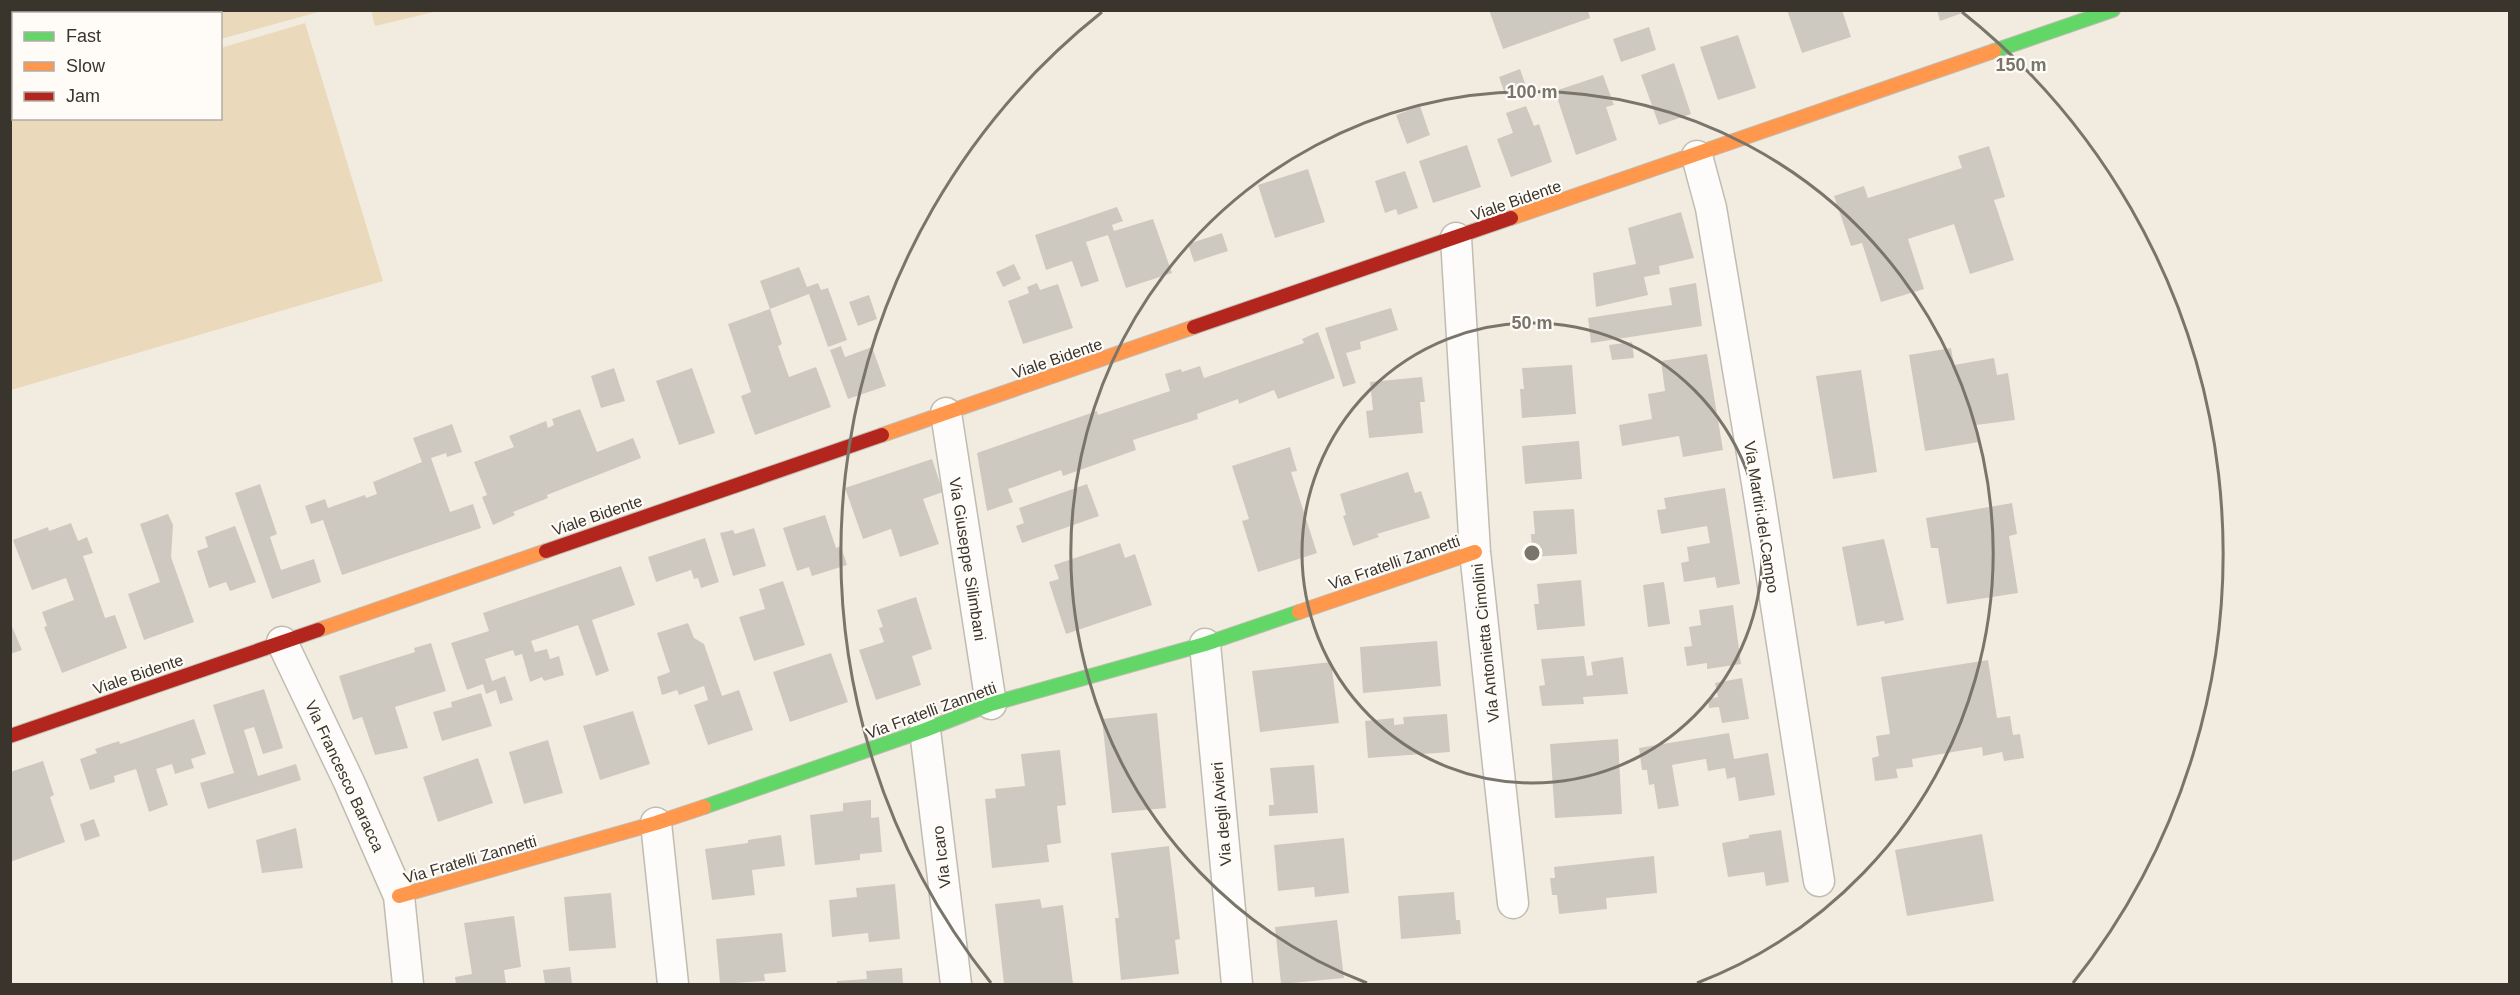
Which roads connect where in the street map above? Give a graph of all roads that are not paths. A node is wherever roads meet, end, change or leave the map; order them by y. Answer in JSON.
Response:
{"nodes":[{"id":1,"x":2113,"y":10,"type":"edge"},
{"id":2,"x":1697,"y":156,"type":"junction"},
{"id":3,"x":1456,"y":238,"type":"junction"},
{"id":4,"x":946,"y":413,"type":"junction"},
{"id":5,"x":1474,"y":552,"type":"junction"},
{"id":6,"x":282,"y":642,"type":"junction"},
{"id":7,"x":1204,"y":644,"type":"junction"},
{"id":8,"x":991,"y":704,"type":"junction"},
{"id":9,"x":925,"y":730,"type":"junction"},
{"id":10,"x":10,"y":736,"type":"edge"},
{"id":11,"x":656,"y":823,"type":"junction"},
{"id":12,"x":1819,"y":881,"type":"dead end"},
{"id":13,"x":399,"y":896,"type":"junction"},
{"id":14,"x":1513,"y":903,"type":"dead end"},
{"id":15,"x":408,"y":984,"type":"edge"},
{"id":16,"x":673,"y":984,"type":"edge"},
{"id":17,"x":956,"y":984,"type":"edge"},
{"id":18,"x":1237,"y":984,"type":"edge"}],
"edges":[{"from":1,"to":2,"type":"street","name":"Viale Bidente"},
{"from":2,"to":3,"type":"street","name":"Viale Bidente"},
{"from":2,"to":12,"type":"street","name":"Via Martiri del Campo"},
{"from":3,"to":4,"type":"street","name":"Viale Bidente"},
{"from":3,"to":5,"type":"street","name":"Via Antonietta Cimolini"},
{"from":4,"to":6,"type":"street","name":"Viale Bidente"},
{"from":4,"to":8,"type":"street","name":"Via Giuseppe Silimbani"},
{"from":5,"to":7,"type":"street","name":"Via Fratelli Zannetti"},
{"from":5,"to":14,"type":"street","name":"Via Antonietta Cimolini"},
{"from":6,"to":10,"type":"street","name":"Viale Bidente"},
{"from":6,"to":13,"type":"street","name":"Via Francesco Baracca"},
{"from":7,"to":8,"type":"street","name":"Via Fratelli Zannetti"},
{"from":7,"to":18,"type":"street","name":"Via degli Avieri"},
{"from":8,"to":9,"type":"street","name":"Via Fratelli Zannetti"},
{"from":9,"to":11,"type":"street","name":"Via Fratelli Zannetti"},
{"from":9,"to":17,"type":"street","name":"Via Icaro"},
{"from":11,"to":13,"type":"street","name":"Via Fratelli Zannetti"},
{"from":11,"to":16,"type":"street"},
{"from":13,"to":15,"type":"street","name":"Via Francesco Baracca"}]}
